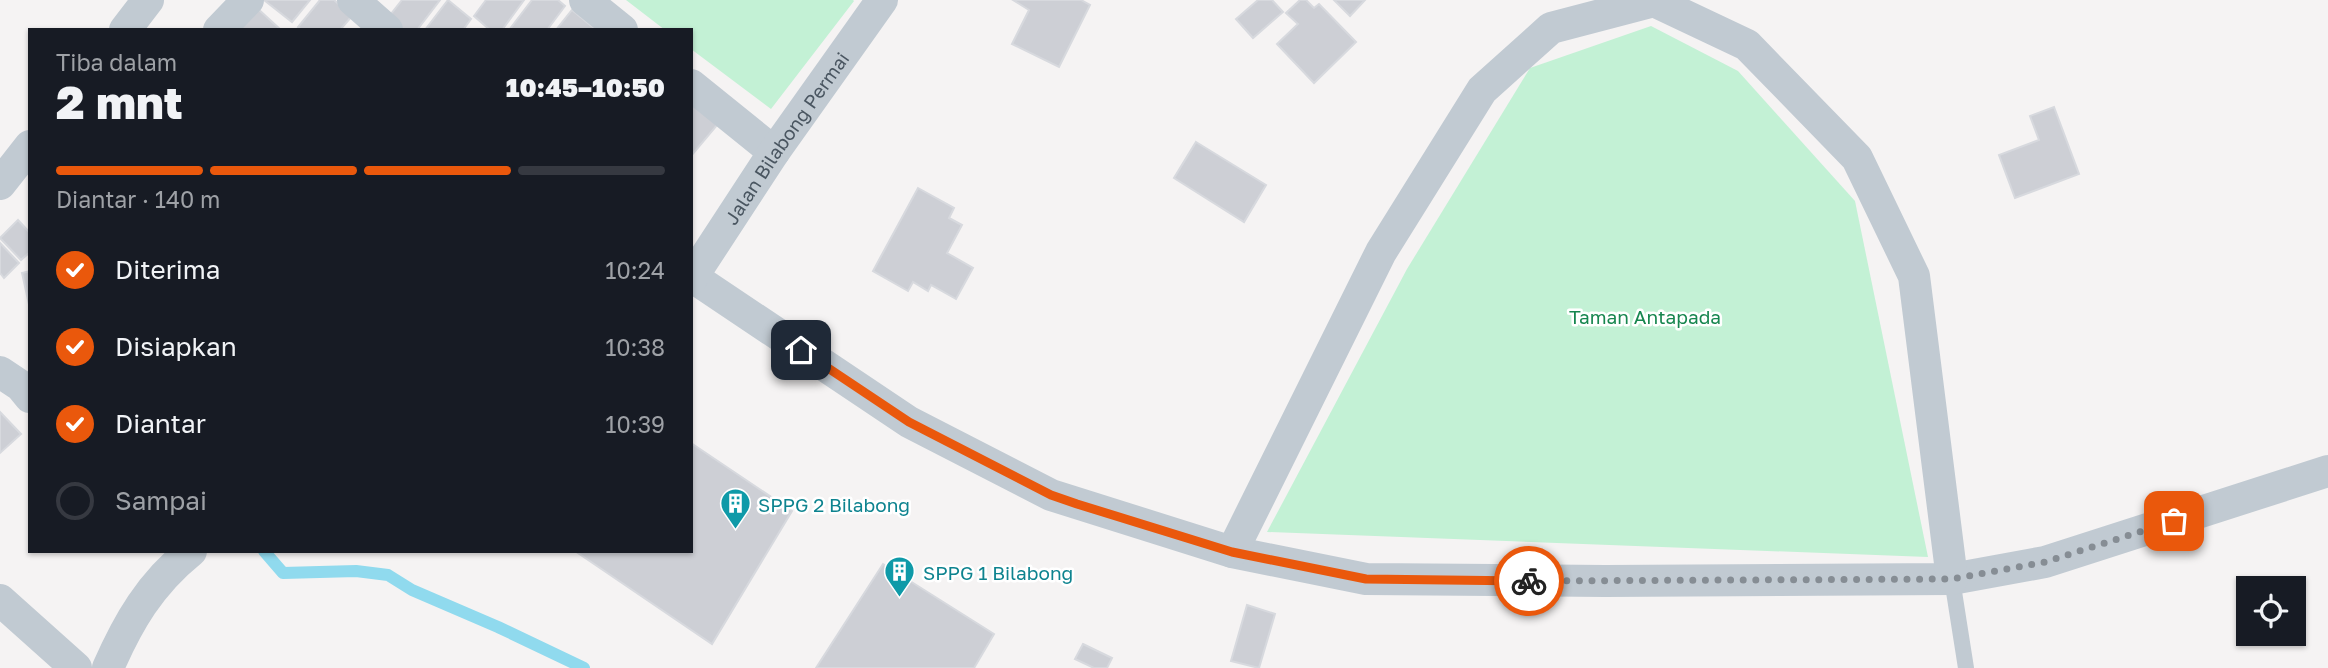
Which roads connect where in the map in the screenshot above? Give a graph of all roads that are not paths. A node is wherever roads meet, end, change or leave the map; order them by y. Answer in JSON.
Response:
{"nodes":[{"id":1,"x":148,"y":0,"type":"edge"},
{"id":2,"x":248,"y":0,"type":"edge"},
{"id":3,"x":353,"y":0,"type":"edge"},
{"id":4,"x":585,"y":0,"type":"edge"},
{"id":5,"x":882,"y":0,"type":"edge"},
{"id":6,"x":127,"y":28,"type":"edge"},
{"id":7,"x":221,"y":28,"type":"edge"},
{"id":8,"x":385,"y":28,"type":"edge"},
{"id":9,"x":620,"y":28,"type":"edge"},
{"id":10,"x":693,"y":87,"type":"edge"},
{"id":11,"x":774,"y":152,"type":"junction"},
{"id":12,"x":693,"y":276,"type":"edge"},
{"id":13,"x":693,"y":279,"type":"edge"},
{"id":14,"x":0,"y":372,"type":"edge"},
{"id":15,"x":28,"y":395,"type":"edge"},
{"id":16,"x":2328,"y":471,"type":"edge"},
{"id":17,"x":1232,"y":552,"type":"junction"},
{"id":18,"x":174,"y":556,"type":"edge"},
{"id":19,"x":1952,"y":579,"type":"junction"},
{"id":20,"x":0,"y":600,"type":"edge"},
{"id":21,"x":76,"y":668,"type":"edge"},
{"id":22,"x":108,"y":668,"type":"edge"},
{"id":23,"x":1966,"y":668,"type":"edge"}],
"edges":[{"from":1,"to":6,"type":"street"},
{"from":2,"to":7,"type":"street"},
{"from":3,"to":8,"type":"street"},
{"from":4,"to":9,"type":"street"},
{"from":5,"to":11,"type":"street","name":"Jalan Bilabong Permai"},
{"from":10,"to":11,"type":"street"},
{"from":11,"to":12,"type":"street","name":"Jalan Bilabong Permai"},
{"from":13,"to":17,"type":"street"},
{"from":14,"to":15,"type":"street"},
{"from":16,"to":19,"type":"street"},
{"from":17,"to":19,"type":"street"},
{"from":17,"to":19,"type":"street"},
{"from":18,"to":22,"type":"street"},
{"from":19,"to":23,"type":"lane"},
{"from":20,"to":21,"type":"street"}]}
